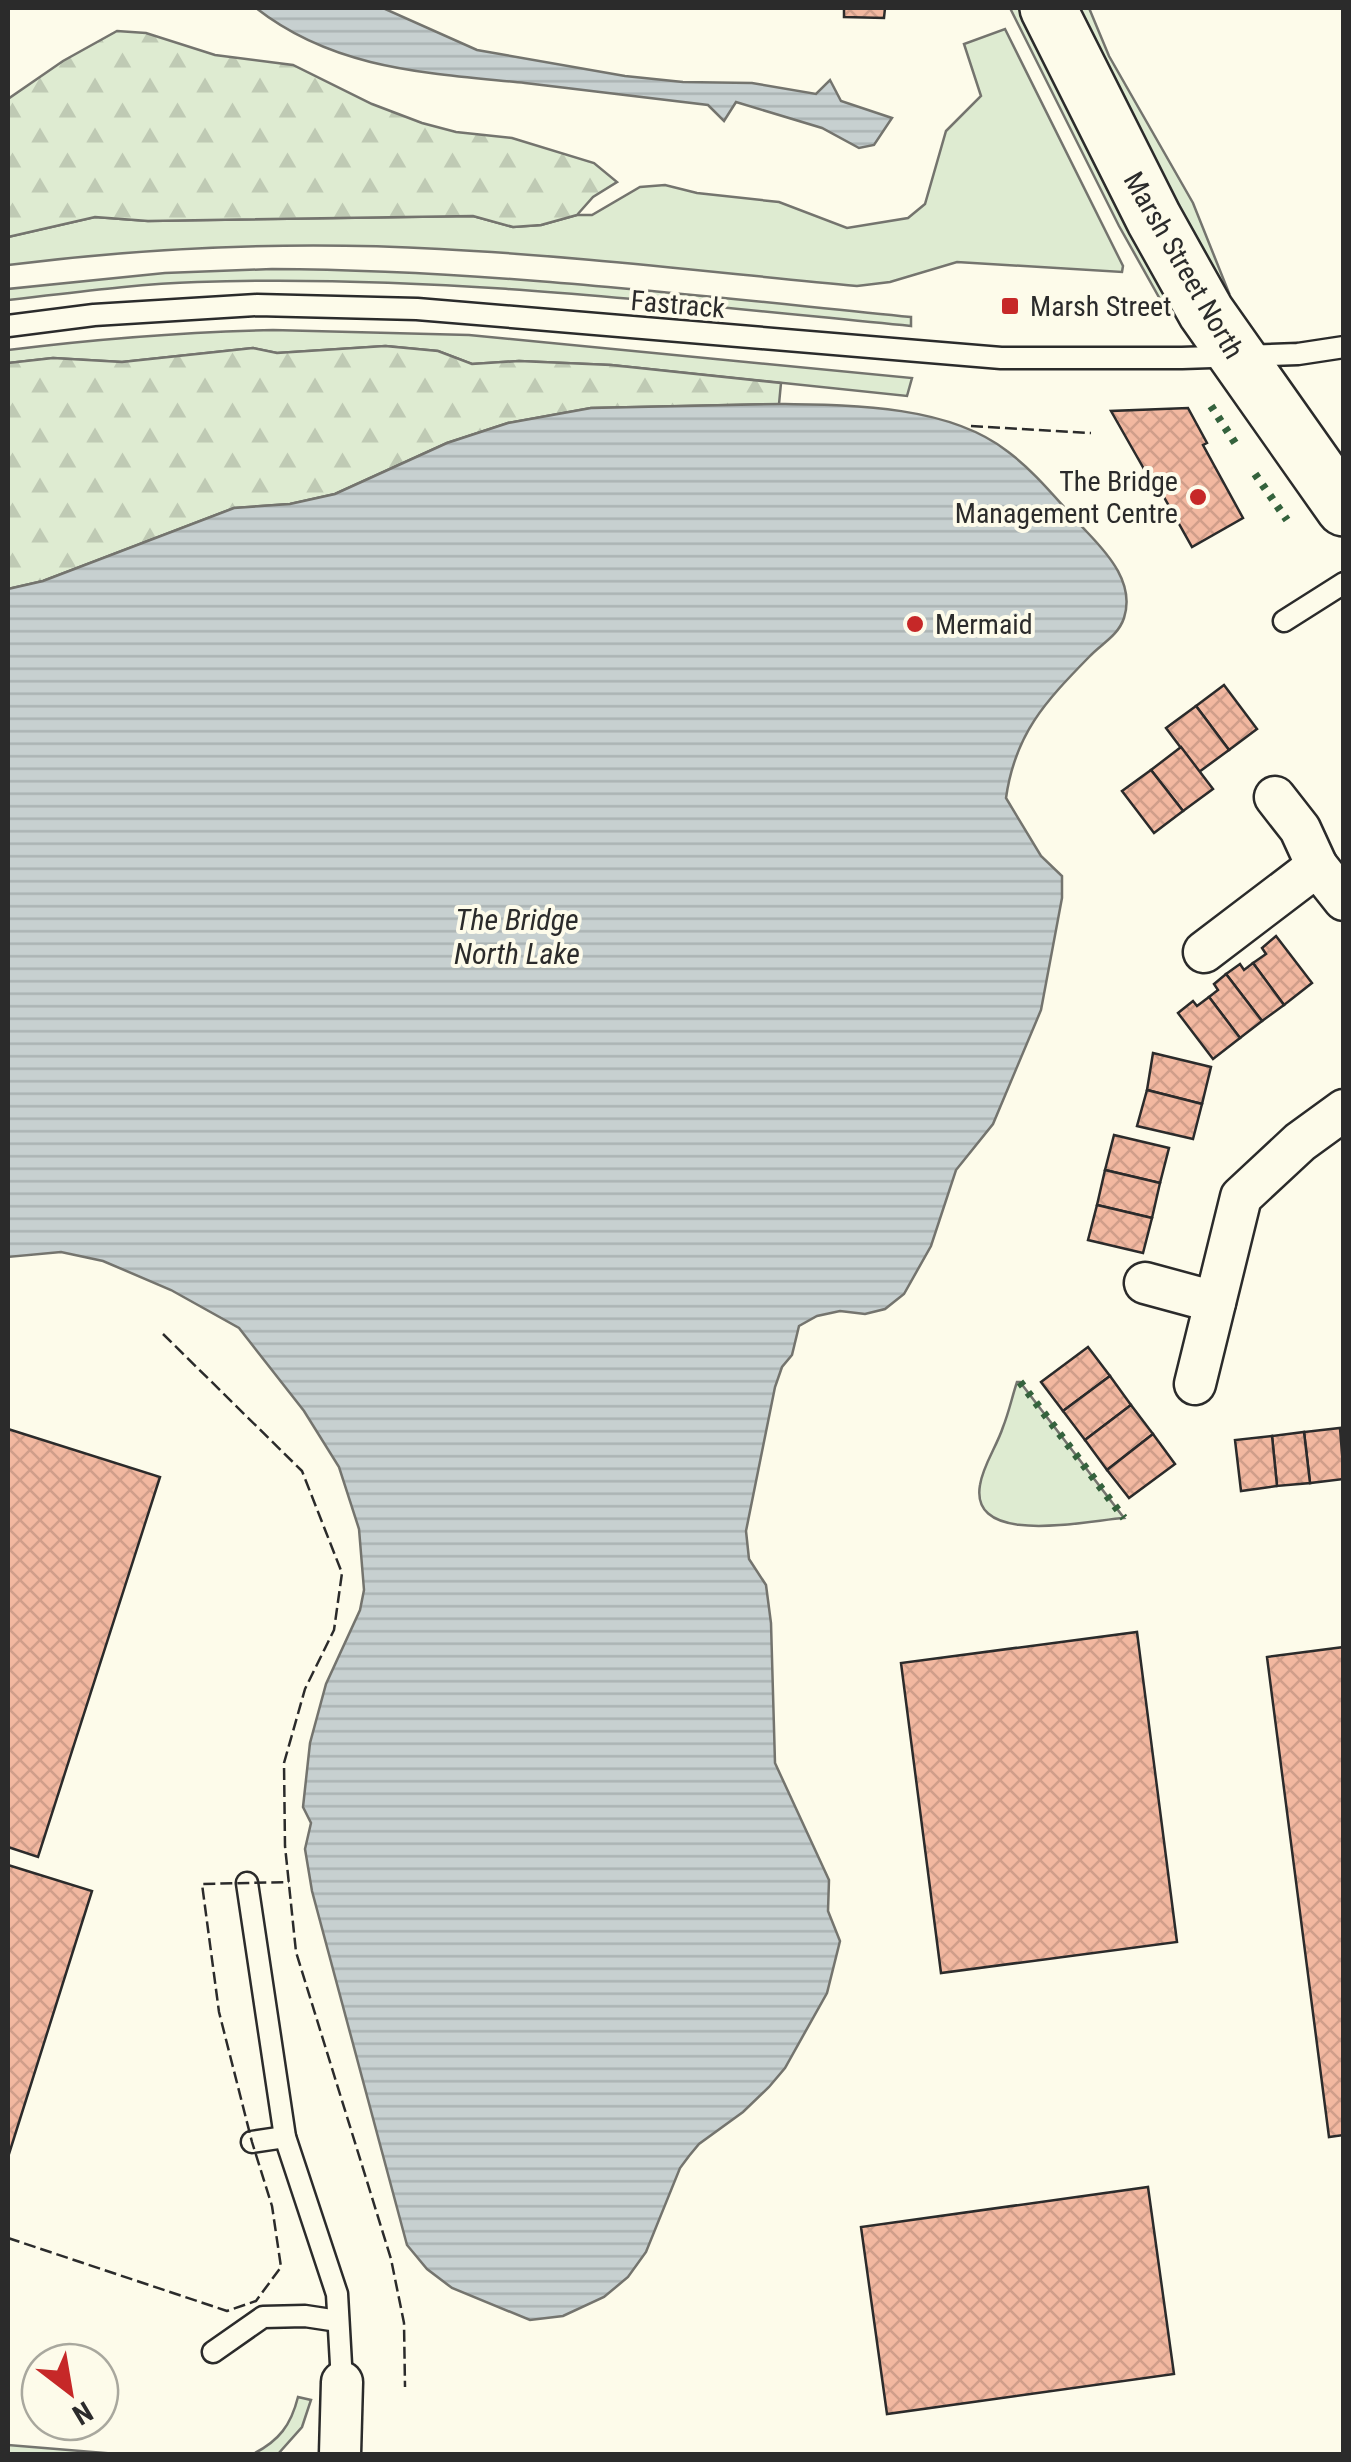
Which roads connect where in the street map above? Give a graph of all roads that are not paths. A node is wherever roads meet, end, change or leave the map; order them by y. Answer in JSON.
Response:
{"nodes":[{"id":1,"x":1048,"y":8,"type":"edge"},
{"id":2,"x":8,"y":326,"type":"edge"},
{"id":3,"x":1344,"y":347,"type":"edge"},
{"id":4,"x":1234,"y":354,"type":"junction"},
{"id":5,"x":1344,"y":508,"type":"edge"},
{"id":6,"x":1344,"y":583,"type":"edge"},
{"id":7,"x":1284,"y":621,"type":"dead end"},
{"id":8,"x":1275,"y":796,"type":"dead end"},
{"id":9,"x":1317,"y":866,"type":"junction"},
{"id":10,"x":1344,"y":900,"type":"edge"},
{"id":11,"x":1204,"y":952,"type":"dead end"},
{"id":12,"x":1344,"y":1110,"type":"edge"},
{"id":13,"x":1145,"y":1283,"type":"dead end"},
{"id":14,"x":1215,"y":1302,"type":"junction"},
{"id":15,"x":1195,"y":1384,"type":"dead end"},
{"id":16,"x":247,"y":1883,"type":"dead end"},
{"id":17,"x":285,"y":2137,"type":"junction"},
{"id":18,"x":252,"y":2142,"type":"dead end"},
{"id":19,"x":338,"y":2321,"type":"junction"},
{"id":20,"x":213,"y":2352,"type":"dead end"},
{"id":21,"x":342,"y":2382,"type":"joint"},
{"id":22,"x":340,"y":2454,"type":"edge"}],
"edges":[{"from":1,"to":4,"type":"street","name":"Marsh Street North"},
{"from":2,"to":4,"type":"lane","name":"Fastrack"},
{"from":3,"to":4,"type":"lane","name":"Fastrack"},
{"from":4,"to":5,"type":"street","name":"Marsh Street North"},
{"from":6,"to":7,"type":"lane"},
{"from":8,"to":9,"type":"street"},
{"from":9,"to":10,"type":"street"},
{"from":9,"to":11,"type":"street"},
{"from":12,"to":14,"type":"street"},
{"from":13,"to":14,"type":"street"},
{"from":14,"to":15,"type":"street"},
{"from":16,"to":17,"type":"lane"},
{"from":17,"to":18,"type":"lane"},
{"from":17,"to":19,"type":"lane"},
{"from":19,"to":20,"type":"lane"},
{"from":19,"to":21,"type":"lane"},
{"from":21,"to":22,"type":"street"}]}
